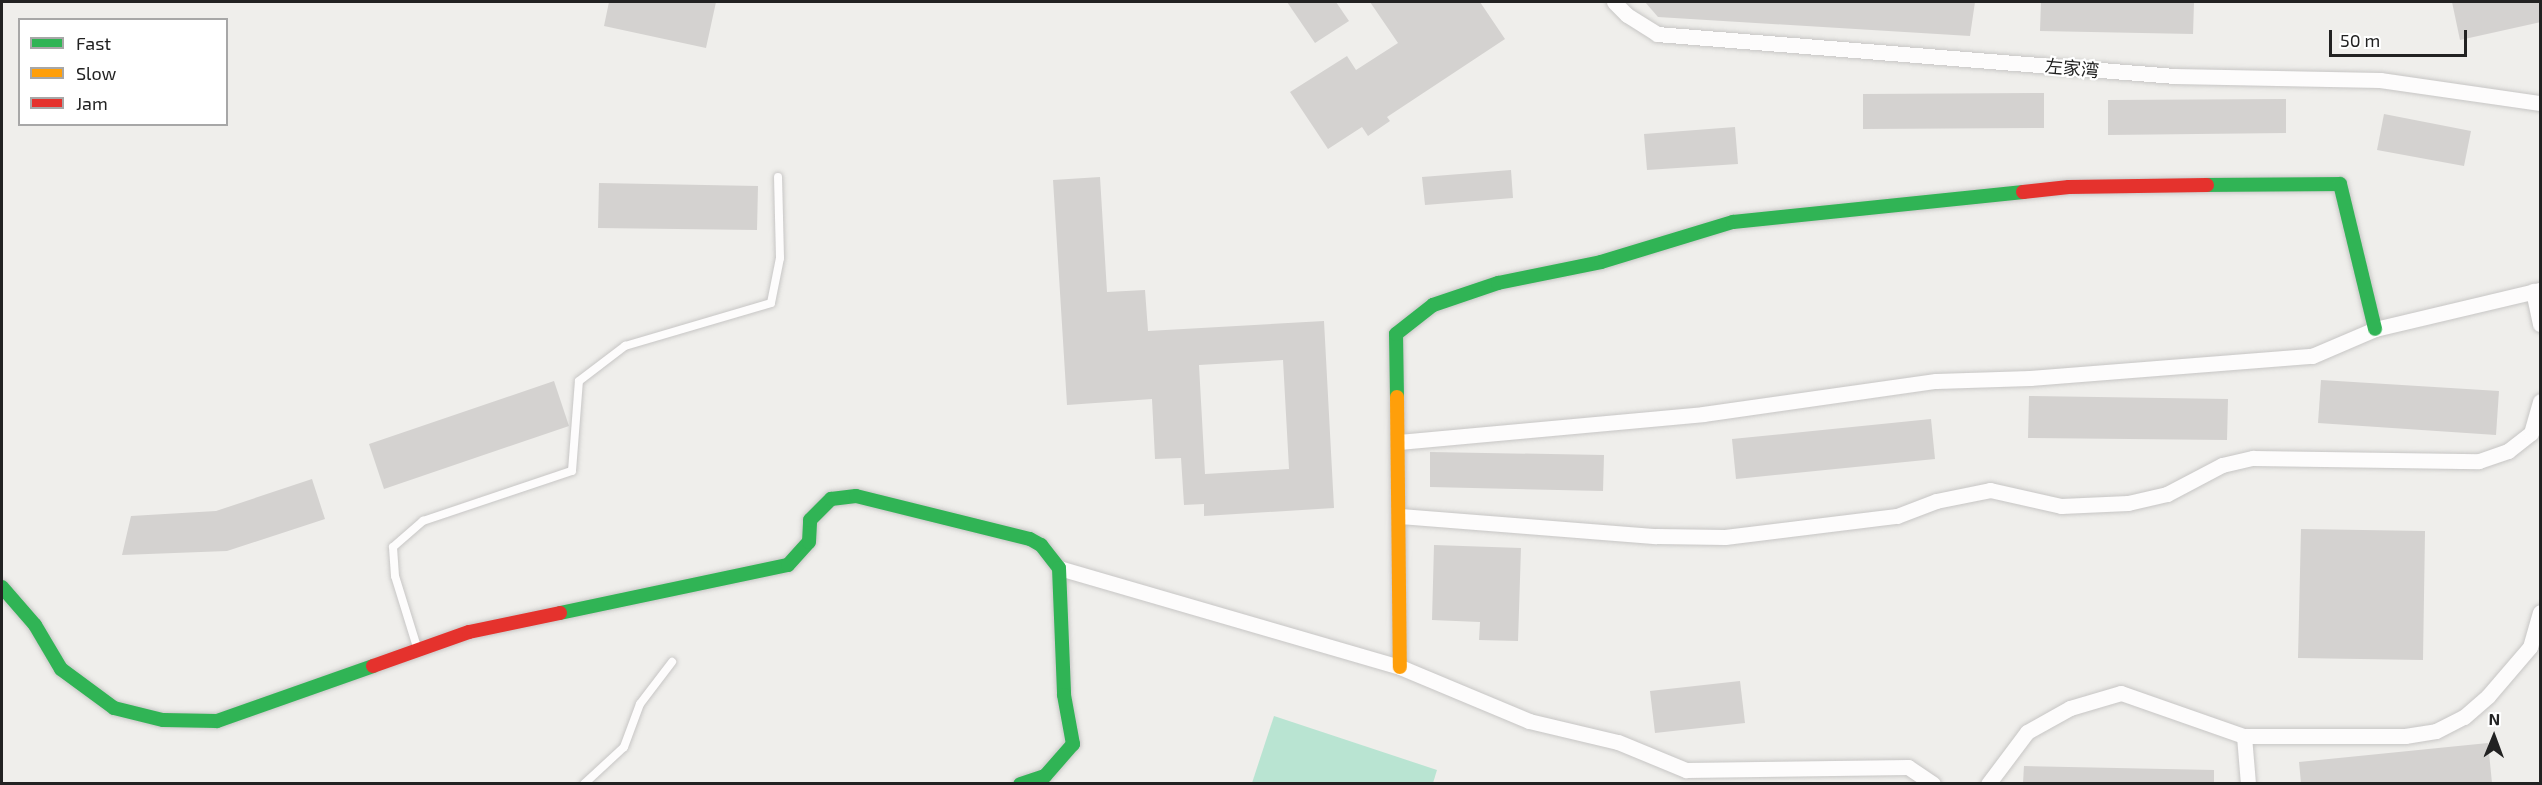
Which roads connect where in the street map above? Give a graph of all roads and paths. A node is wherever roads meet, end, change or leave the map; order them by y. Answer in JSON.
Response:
{"nodes":[{"id":1,"x":1614,"y":2,"type":"edge"},
{"id":2,"x":2541,"y":103,"type":"edge"},
{"id":3,"x":778,"y":177,"type":"dead end"},
{"id":4,"x":2537,"y":290,"type":"edge"},
{"id":5,"x":2541,"y":324,"type":"edge"},
{"id":6,"x":2375,"y":329,"type":"junction"},
{"id":7,"x":2541,"y":401,"type":"edge"},
{"id":8,"x":1398,"y":442,"type":"junction"},
{"id":9,"x":1400,"y":516,"type":"junction"},
{"id":10,"x":1059,"y":568,"type":"junction"},
{"id":11,"x":2,"y":587,"type":"edge"},
{"id":12,"x":2541,"y":612,"type":"edge"},
{"id":13,"x":417,"y":649,"type":"junction"},
{"id":14,"x":672,"y":662,"type":"dead end"},
{"id":15,"x":1400,"y":667,"type":"junction"},
{"id":16,"x":2244,"y":736,"type":"junction"},
{"id":17,"x":584,"y":783,"type":"edge"},
{"id":18,"x":1020,"y":783,"type":"edge"},
{"id":19,"x":1933,"y":783,"type":"edge"},
{"id":20,"x":1988,"y":783,"type":"edge"},
{"id":21,"x":2248,"y":783,"type":"edge"}],
"edges":[{"from":1,"to":2,"type":"street","name":"左家湾"},
{"from":3,"to":13,"type":"lane"},
{"from":4,"to":5,"type":"street"},
{"from":4,"to":6,"type":"street"},
{"from":6,"to":8,"type":"street"},
{"from":6,"to":8,"type":"street"},
{"from":7,"to":9,"type":"street"},
{"from":8,"to":9,"type":"street"},
{"from":9,"to":15,"type":"street"},
{"from":10,"to":13,"type":"street"},
{"from":10,"to":15,"type":"street"},
{"from":10,"to":18,"type":"street"},
{"from":11,"to":13,"type":"street"},
{"from":12,"to":16,"type":"street"},
{"from":14,"to":17,"type":"lane"},
{"from":15,"to":19,"type":"street"},
{"from":16,"to":20,"type":"street"},
{"from":16,"to":21,"type":"street"}]}
